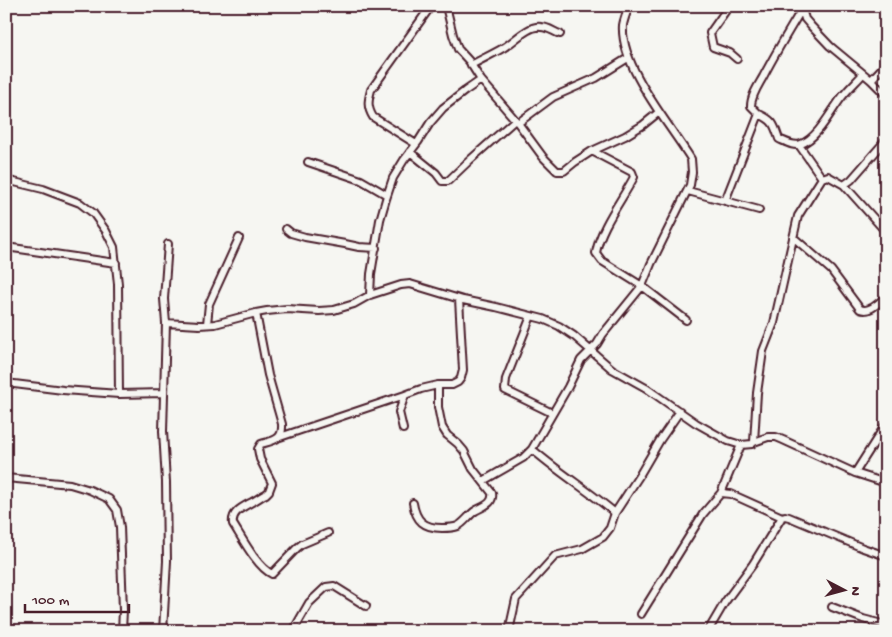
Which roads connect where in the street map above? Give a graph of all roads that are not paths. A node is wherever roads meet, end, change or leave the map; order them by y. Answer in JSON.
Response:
{"nodes":[{"id":1,"x":431,"y":6,"type":"edge"},
{"id":2,"x":446,"y":6,"type":"edge"},
{"id":3,"x":629,"y":6,"type":"edge"},
{"id":4,"x":729,"y":6,"type":"edge"},
{"id":5,"x":801,"y":8,"type":"edge"},
{"id":6,"x":560,"y":34,"type":"dead end"},
{"id":7,"x":628,"y":58,"type":"junction"},
{"id":8,"x":737,"y":59,"type":"dead end"},
{"id":9,"x":886,"y":64,"type":"edge"},
{"id":10,"x":471,"y":65,"type":"junction"},
{"id":11,"x":863,"y":74,"type":"junction"},
{"id":12,"x":481,"y":80,"type":"junction"},
{"id":13,"x":871,"y":80,"type":"junction"},
{"id":14,"x":886,"y":95,"type":"edge"},
{"id":15,"x":659,"y":112,"type":"junction"},
{"id":16,"x":759,"y":114,"type":"junction"},
{"id":17,"x":516,"y":122,"type":"junction"},
{"id":18,"x":886,"y":140,"type":"edge"},
{"id":19,"x":416,"y":144,"type":"junction"},
{"id":20,"x":799,"y":145,"type":"junction"},
{"id":21,"x":592,"y":150,"type":"junction"},
{"id":22,"x":410,"y":152,"type":"junction"},
{"id":23,"x":308,"y":162,"type":"dead end"},
{"id":24,"x":822,"y":178,"type":"junction"},
{"id":25,"x":6,"y":180,"type":"edge"},
{"id":26,"x":844,"y":185,"type":"junction"},
{"id":27,"x":688,"y":192,"type":"junction"},
{"id":28,"x":387,"y":195,"type":"junction"},
{"id":29,"x":725,"y":201,"type":"junction"},
{"id":30,"x":759,"y":210,"type":"dead end"},
{"id":31,"x":286,"y":229,"type":"dead end"},
{"id":32,"x":886,"y":232,"type":"edge"},
{"id":33,"x":792,"y":237,"type":"junction"},
{"id":34,"x":239,"y":238,"type":"dead end"},
{"id":35,"x":168,"y":244,"type":"dead end"},
{"id":36,"x":6,"y":247,"type":"edge"},
{"id":37,"x":376,"y":248,"type":"junction"},
{"id":38,"x":116,"y":263,"type":"junction"},
{"id":39,"x":642,"y":286,"type":"junction"},
{"id":40,"x":370,"y":295,"type":"junction"},
{"id":41,"x":886,"y":297,"type":"edge"},
{"id":42,"x":459,"y":299,"type":"junction"},
{"id":43,"x":256,"y":313,"type":"junction"},
{"id":44,"x":532,"y":316,"type":"junction"},
{"id":45,"x":686,"y":320,"type":"dead end"},
{"id":46,"x":166,"y":323,"type":"junction"},
{"id":47,"x":207,"y":324,"type":"junction"},
{"id":48,"x":590,"y":350,"type":"junction"},
{"id":49,"x":6,"y":383,"type":"edge"},
{"id":50,"x":438,"y":385,"type":"junction"},
{"id":51,"x":164,"y":393,"type":"junction"},
{"id":52,"x":119,"y":394,"type":"junction"},
{"id":53,"x":405,"y":395,"type":"junction"},
{"id":54,"x":680,"y":411,"type":"junction"},
{"id":55,"x":552,"y":413,"type":"junction"},
{"id":56,"x":886,"y":424,"type":"edge"},
{"id":57,"x":403,"y":429,"type":"dead end"},
{"id":58,"x":280,"y":437,"type":"junction"},
{"id":59,"x":754,"y":442,"type":"junction"},
{"id":60,"x":741,"y":445,"type":"junction"},
{"id":61,"x":532,"y":449,"type":"junction"},
{"id":62,"x":855,"y":473,"type":"junction"},
{"id":63,"x":6,"y":478,"type":"edge"},
{"id":64,"x":483,"y":482,"type":"junction"},
{"id":65,"x":886,"y":483,"type":"edge"},
{"id":66,"x":721,"y":493,"type":"junction"},
{"id":67,"x":414,"y":503,"type":"dead end"},
{"id":68,"x":615,"y":513,"type":"junction"},
{"id":69,"x":782,"y":517,"type":"junction"},
{"id":70,"x":328,"y":533,"type":"dead end"},
{"id":71,"x":886,"y":556,"type":"edge"},
{"id":72,"x":366,"y":606,"type":"dead end"},
{"id":73,"x":832,"y":607,"type":"dead end"},
{"id":74,"x":641,"y":614,"type":"dead end"},
{"id":75,"x":886,"y":625,"type":"edge"},
{"id":76,"x":122,"y":631,"type":"edge"},
{"id":77,"x":163,"y":631,"type":"edge"},
{"id":78,"x":293,"y":631,"type":"edge"},
{"id":79,"x":509,"y":631,"type":"edge"},
{"id":80,"x":708,"y":631,"type":"edge"}],
"edges":[{"from":1,"to":19,"type":"street"},
{"from":2,"to":10,"type":"street"},
{"from":3,"to":7,"type":"street"},
{"from":4,"to":8,"type":"street"},
{"from":5,"to":11,"type":"street"},
{"from":5,"to":16,"type":"street"},
{"from":6,"to":10,"type":"street"},
{"from":7,"to":15,"type":"street"},
{"from":7,"to":17,"type":"street"},
{"from":9,"to":13,"type":"street"},
{"from":10,"to":12,"type":"street"},
{"from":11,"to":13,"type":"street"},
{"from":11,"to":20,"type":"street"},
{"from":12,"to":17,"type":"street"},
{"from":12,"to":19,"type":"street"},
{"from":13,"to":14,"type":"street"},
{"from":15,"to":21,"type":"street"},
{"from":15,"to":27,"type":"street"},
{"from":16,"to":20,"type":"street"},
{"from":16,"to":29,"type":"street"},
{"from":17,"to":21,"type":"street"},
{"from":17,"to":22,"type":"street"},
{"from":18,"to":26,"type":"street"},
{"from":19,"to":22,"type":"street"},
{"from":20,"to":24,"type":"street"},
{"from":21,"to":39,"type":"street"},
{"from":22,"to":28,"type":"street"},
{"from":23,"to":28,"type":"street"},
{"from":24,"to":26,"type":"street"},
{"from":24,"to":33,"type":"street"},
{"from":25,"to":38,"type":"street"},
{"from":26,"to":32,"type":"street"},
{"from":27,"to":29,"type":"street"},
{"from":27,"to":39,"type":"street"},
{"from":28,"to":37,"type":"street"},
{"from":29,"to":30,"type":"street"},
{"from":31,"to":37,"type":"street"},
{"from":33,"to":41,"type":"street"},
{"from":33,"to":59,"type":"street"},
{"from":34,"to":47,"type":"street"},
{"from":35,"to":46,"type":"street"},
{"from":36,"to":38,"type":"street"},
{"from":37,"to":40,"type":"street"},
{"from":38,"to":52,"type":"street"},
{"from":39,"to":45,"type":"street"},
{"from":39,"to":48,"type":"street"},
{"from":40,"to":42,"type":"street"},
{"from":40,"to":43,"type":"street"},
{"from":42,"to":44,"type":"street"},
{"from":42,"to":50,"type":"street"},
{"from":43,"to":47,"type":"street"},
{"from":43,"to":58,"type":"street"},
{"from":44,"to":48,"type":"street"},
{"from":44,"to":55,"type":"street"},
{"from":46,"to":47,"type":"street"},
{"from":46,"to":51,"type":"street"},
{"from":48,"to":54,"type":"street"},
{"from":48,"to":55,"type":"street"},
{"from":49,"to":52,"type":"street"},
{"from":50,"to":53,"type":"street"},
{"from":50,"to":64,"type":"street"},
{"from":51,"to":52,"type":"street"},
{"from":51,"to":77,"type":"street"},
{"from":53,"to":57,"type":"street"},
{"from":53,"to":58,"type":"street"},
{"from":54,"to":60,"type":"street"},
{"from":54,"to":68,"type":"street"},
{"from":55,"to":61,"type":"street"},
{"from":56,"to":62,"type":"street"},
{"from":58,"to":70,"type":"street"},
{"from":59,"to":60,"type":"street"},
{"from":59,"to":62,"type":"street"},
{"from":60,"to":66,"type":"street"},
{"from":61,"to":64,"type":"street"},
{"from":61,"to":68,"type":"street"},
{"from":62,"to":65,"type":"street"},
{"from":63,"to":76,"type":"street"},
{"from":64,"to":67,"type":"street"},
{"from":66,"to":69,"type":"street"},
{"from":66,"to":74,"type":"street"},
{"from":68,"to":79,"type":"street"},
{"from":69,"to":71,"type":"street"},
{"from":69,"to":80,"type":"street"},
{"from":72,"to":78,"type":"street"},
{"from":73,"to":75,"type":"street"}]}
